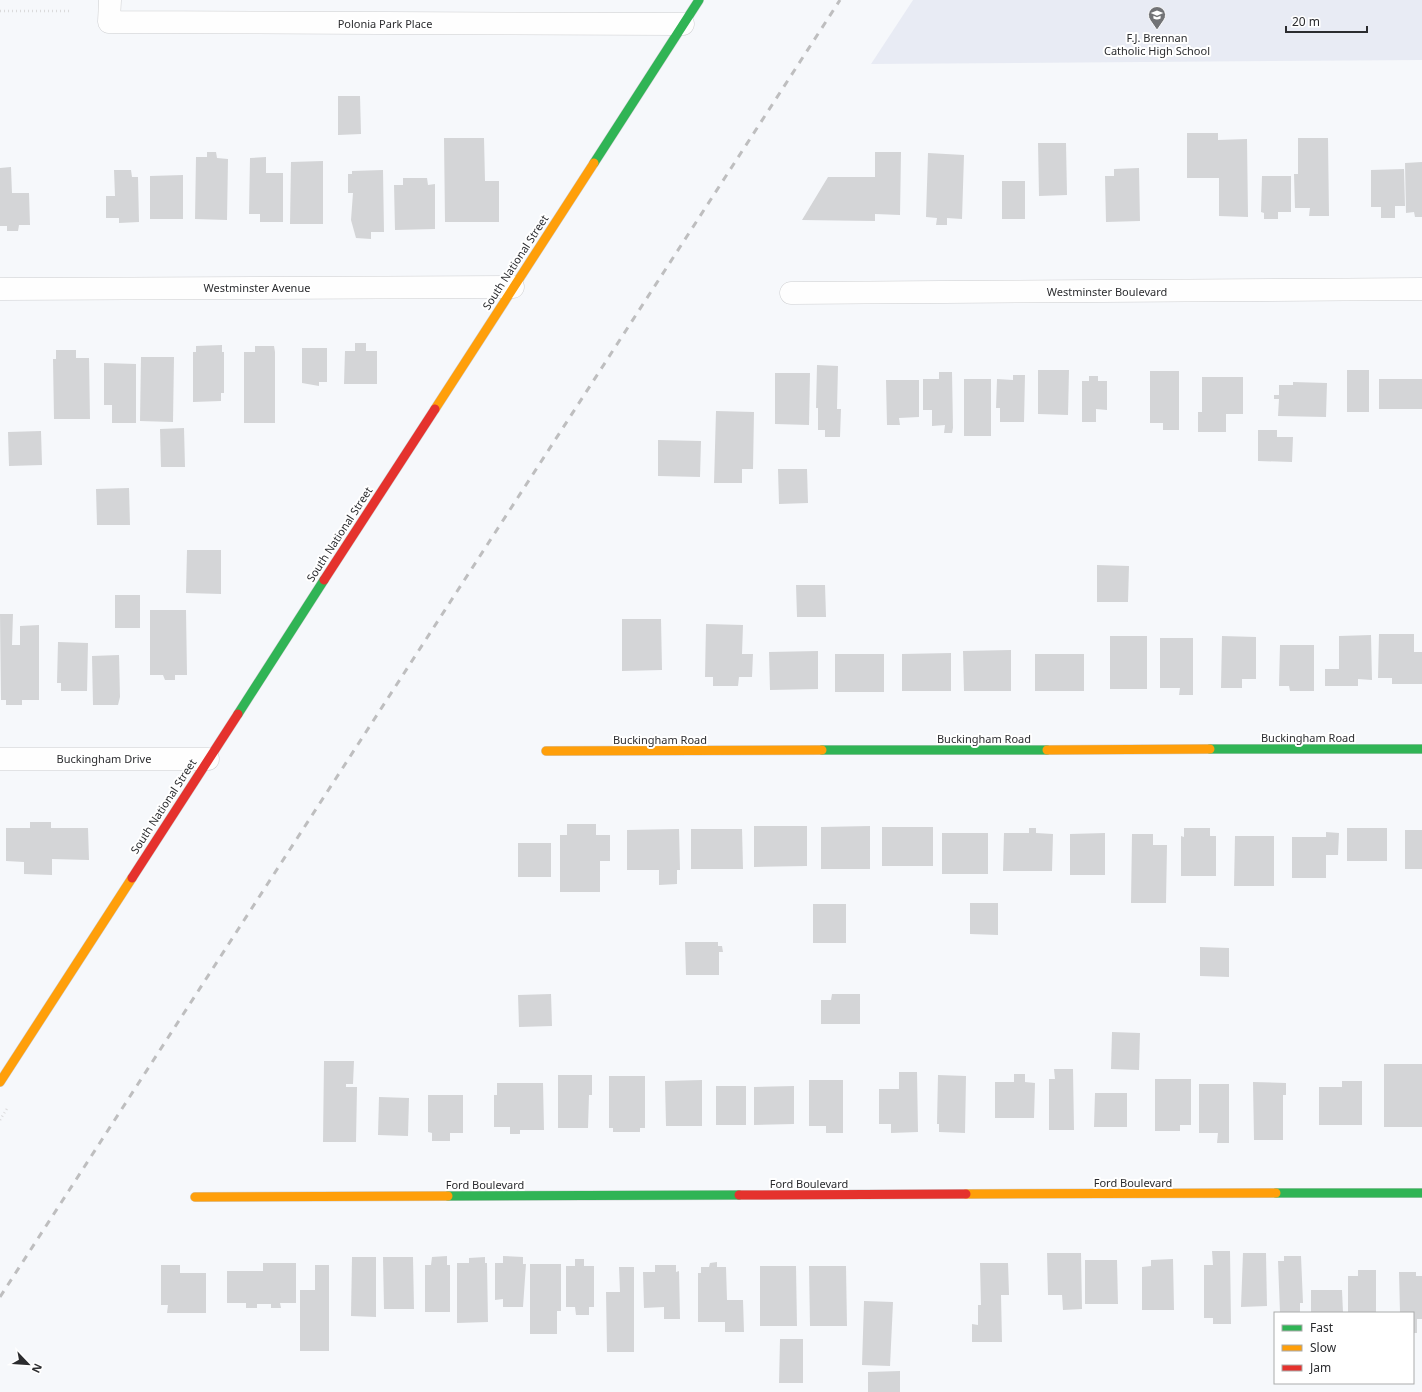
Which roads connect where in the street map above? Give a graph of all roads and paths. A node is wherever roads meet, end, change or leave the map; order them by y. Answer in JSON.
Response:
{"nodes":[{"id":1,"x":110,"y":0,"type":"edge"},
{"id":2,"x":699,"y":0,"type":"edge"},
{"id":3,"x":0,"y":11,"type":"edge"},
{"id":4,"x":69,"y":11,"type":"dead end"},
{"id":5,"x":683,"y":24,"type":"junction"},
{"id":6,"x":514,"y":287,"type":"junction"},
{"id":7,"x":0,"y":289,"type":"edge"},
{"id":8,"x":1422,"y":289,"type":"edge"},
{"id":9,"x":791,"y":292,"type":"dead end"},
{"id":10,"x":1422,"y":749,"type":"edge"},
{"id":11,"x":546,"y":751,"type":"dead end"},
{"id":12,"x":0,"y":759,"type":"edge"},
{"id":13,"x":208,"y":759,"type":"junction"},
{"id":14,"x":0,"y":1082,"type":"edge"},
{"id":15,"x":1422,"y":1193,"type":"edge"},
{"id":16,"x":195,"y":1197,"type":"dead end"}],
"edges":[{"from":1,"to":5,"type":"street","name":"Polonia Park Place"},
{"from":2,"to":5,"type":"street","name":"South National Street"},
{"from":3,"to":4,"type":"path"},
{"from":5,"to":6,"type":"street","name":"South National Street"},
{"from":6,"to":7,"type":"street","name":"Westminster Avenue"},
{"from":6,"to":13,"type":"street","name":"South National Street"},
{"from":8,"to":9,"type":"street","name":"Westminster Boulevard"},
{"from":10,"to":11,"type":"street","name":"Buckingham Road"},
{"from":12,"to":13,"type":"street","name":"Buckingham Drive"},
{"from":13,"to":14,"type":"street","name":"South National Street"},
{"from":15,"to":16,"type":"street","name":"Ford Boulevard"}]}
